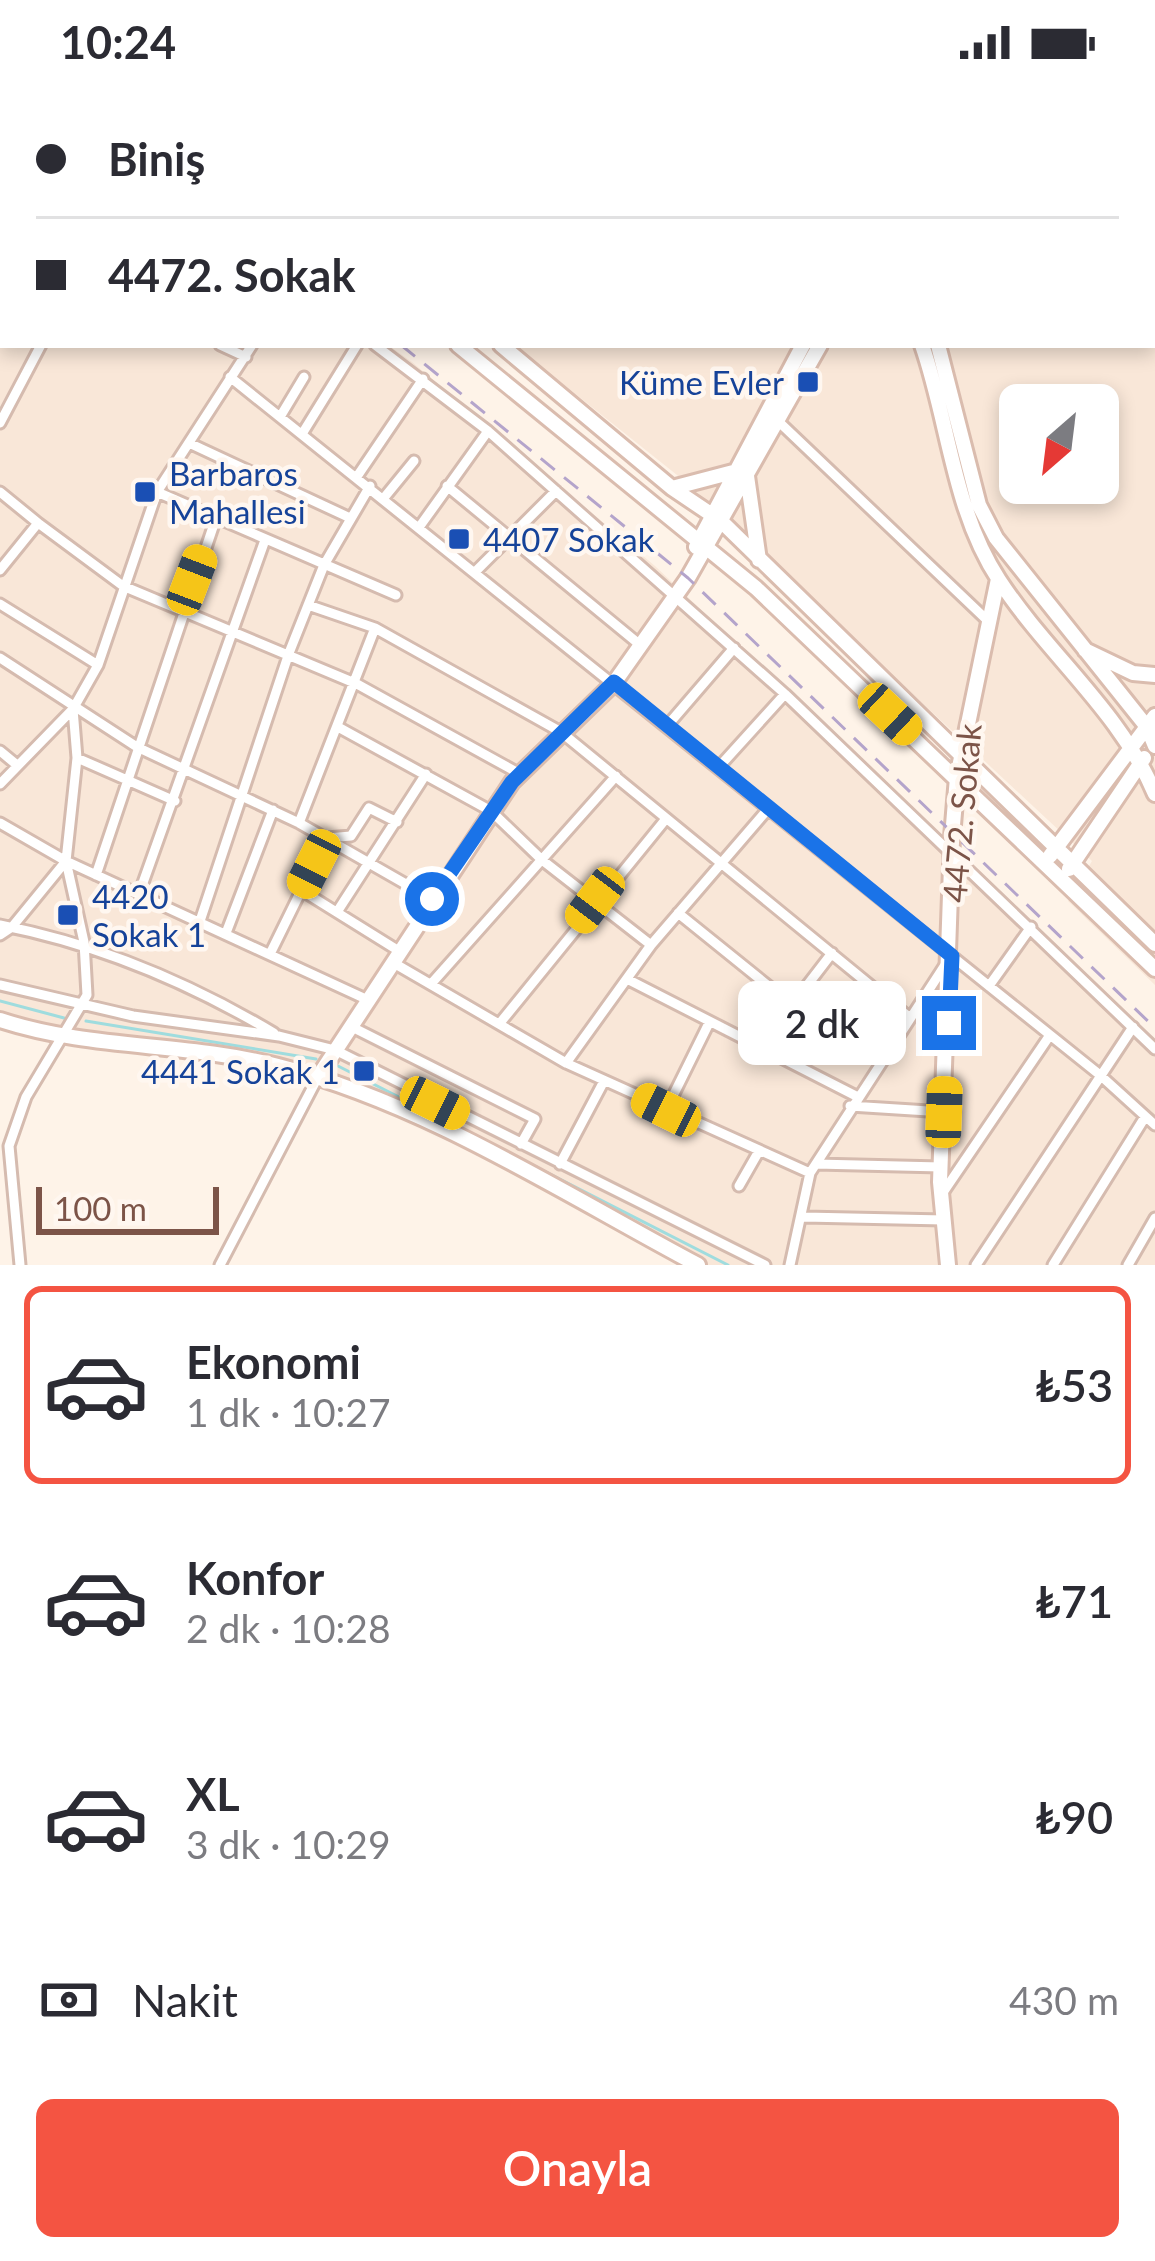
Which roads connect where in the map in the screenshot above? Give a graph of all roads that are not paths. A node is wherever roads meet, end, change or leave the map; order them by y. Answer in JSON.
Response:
{"nodes":[{"id":1,"x":39,"y":348,"type":"edge"},
{"id":2,"x":226,"y":348,"type":"edge"},
{"id":3,"x":250,"y":348,"type":"edge"},
{"id":4,"x":355,"y":348,"type":"edge"},
{"id":5,"x":379,"y":348,"type":"edge"},
{"id":6,"x":462,"y":348,"type":"edge"},
{"id":7,"x":505,"y":348,"type":"edge"},
{"id":8,"x":802,"y":348,"type":"edge"},
{"id":9,"x":818,"y":348,"type":"edge"},
{"id":10,"x":923,"y":348,"type":"edge"},
{"id":11,"x":940,"y":348,"type":"edge"},
{"id":12,"x":245,"y":357,"type":"junction"},
{"id":13,"x":304,"y":376,"type":"dead end"},
{"id":14,"x":230,"y":377,"type":"junction"},
{"id":15,"x":423,"y":379,"type":"junction"},
{"id":16,"x":280,"y":417,"type":"junction"},
{"id":17,"x":778,"y":422,"type":"junction"},
{"id":18,"x":0,"y":423,"type":"edge"},
{"id":19,"x":488,"y":431,"type":"junction"},
{"id":20,"x":302,"y":434,"type":"junction"},
{"id":21,"x":188,"y":443,"type":"junction"},
{"id":22,"x":414,"y":461,"type":"dead end"},
{"id":23,"x":742,"y":474,"type":"junction"},
{"id":24,"x":356,"y":478,"type":"junction"},
{"id":25,"x":370,"y":486,"type":"junction"},
{"id":26,"x":447,"y":486,"type":"junction"},
{"id":27,"x":672,"y":488,"type":"junction"},
{"id":28,"x":556,"y":491,"type":"junction"},
{"id":29,"x":0,"y":492,"type":"edge"},
{"id":30,"x":157,"y":492,"type":"junction"},
{"id":31,"x":383,"y":499,"type":"junction"},
{"id":32,"x":216,"y":518,"type":"junction"},
{"id":33,"x":348,"y":518,"type":"junction"},
{"id":34,"x":718,"y":518,"type":"junction"},
{"id":35,"x":38,"y":523,"type":"junction"},
{"id":36,"x":420,"y":526,"type":"junction"},
{"id":37,"x":512,"y":536,"type":"junction"},
{"id":38,"x":265,"y":539,"type":"junction"},
{"id":39,"x":703,"y":543,"type":"junction"},
{"id":40,"x":759,"y":560,"type":"junction"},
{"id":41,"x":324,"y":565,"type":"junction"},
{"id":42,"x":0,"y":569,"type":"edge"},
{"id":43,"x":475,"y":572,"type":"junction"},
{"id":44,"x":998,"y":579,"type":"junction"},
{"id":45,"x":123,"y":586,"type":"junction"},
{"id":46,"x":673,"y":594,"type":"junction"},
{"id":47,"x":396,"y":595,"type":"dead end"},
{"id":48,"x":0,"y":604,"type":"edge"},
{"id":49,"x":308,"y":605,"type":"junction"},
{"id":50,"x":181,"y":611,"type":"junction"},
{"id":51,"x":987,"y":620,"type":"junction"},
{"id":52,"x":375,"y":628,"type":"junction"},
{"id":53,"x":233,"y":632,"type":"junction"},
{"id":54,"x":639,"y":644,"type":"junction"},
{"id":55,"x":734,"y":648,"type":"junction"},
{"id":56,"x":1081,"y":648,"type":"junction"},
{"id":57,"x":289,"y":652,"type":"junction"},
{"id":58,"x":0,"y":658,"type":"edge"},
{"id":59,"x":98,"y":664,"type":"junction"},
{"id":60,"x":1155,"y":675,"type":"edge"},
{"id":61,"x":614,"y":682,"type":"junction"},
{"id":62,"x":357,"y":684,"type":"junction"},
{"id":63,"x":785,"y":694,"type":"junction"},
{"id":64,"x":73,"y":709,"type":"junction"},
{"id":65,"x":1151,"y":722,"type":"edge"},
{"id":66,"x":668,"y":726,"type":"junction"},
{"id":67,"x":338,"y":727,"type":"junction"},
{"id":68,"x":562,"y":732,"type":"junction"},
{"id":69,"x":1132,"y":744,"type":"junction"},
{"id":70,"x":1155,"y":744,"type":"edge"},
{"id":71,"x":137,"y":747,"type":"junction"},
{"id":72,"x":0,"y":751,"type":"edge"},
{"id":73,"x":961,"y":754,"type":"junction"},
{"id":74,"x":77,"y":758,"type":"junction"},
{"id":75,"x":1141,"y":761,"type":"junction"},
{"id":76,"x":17,"y":765,"type":"junction"},
{"id":77,"x":718,"y":768,"type":"junction"},
{"id":78,"x":185,"y":770,"type":"junction"},
{"id":79,"x":426,"y":774,"type":"junction"},
{"id":80,"x":520,"y":774,"type":"junction"},
{"id":81,"x":616,"y":776,"type":"junction"},
{"id":82,"x":127,"y":777,"type":"junction"},
{"id":83,"x":957,"y":777,"type":"junction"},
{"id":84,"x":0,"y":784,"type":"edge"},
{"id":85,"x":242,"y":794,"type":"junction"},
{"id":86,"x":1155,"y":794,"type":"edge"},
{"id":87,"x":175,"y":801,"type":"junction"},
{"id":88,"x":768,"y":808,"type":"junction"},
{"id":89,"x":273,"y":810,"type":"junction"},
{"id":90,"x":491,"y":811,"type":"junction"},
{"id":91,"x":665,"y":820,"type":"junction"},
{"id":92,"x":1023,"y":820,"type":"junction"},
{"id":93,"x":397,"y":822,"type":"junction"},
{"id":94,"x":0,"y":823,"type":"edge"},
{"id":95,"x":299,"y":823,"type":"junction"},
{"id":96,"x":1081,"y":830,"type":"junction"},
{"id":97,"x":327,"y":838,"type":"junction"},
{"id":98,"x":1053,"y":847,"type":"junction"},
{"id":99,"x":953,"y":852,"type":"junction"},
{"id":100,"x":542,"y":860,"type":"junction"},
{"id":101,"x":66,"y":861,"type":"junction"},
{"id":102,"x":372,"y":862,"type":"junction"},
{"id":103,"x":720,"y":863,"type":"junction"},
{"id":104,"x":1073,"y":864,"type":"junction"},
{"id":105,"x":1053,"y":872,"type":"junction"},
{"id":106,"x":96,"y":875,"type":"junction"},
{"id":107,"x":1096,"y":888,"type":"junction"},
{"id":108,"x":301,"y":890,"type":"junction"},
{"id":109,"x":139,"y":894,"type":"junction"},
{"id":110,"x":432,"y":899,"type":"junction"},
{"id":111,"x":595,"y":900,"type":"junction"},
{"id":112,"x":337,"y":913,"type":"junction"},
{"id":113,"x":678,"y":913,"type":"junction"},
{"id":114,"x":200,"y":921,"type":"junction"},
{"id":115,"x":6,"y":926,"type":"edge"},
{"id":116,"x":1031,"y":927,"type":"junction"},
{"id":117,"x":226,"y":933,"type":"junction"},
{"id":118,"x":0,"y":934,"type":"edge"},
{"id":119,"x":84,"y":942,"type":"junction"},
{"id":120,"x":1155,"y":944,"type":"edge"},
{"id":121,"x":651,"y":945,"type":"junction"},
{"id":122,"x":832,"y":953,"type":"junction"},
{"id":123,"x":271,"y":954,"type":"junction"},
{"id":124,"x":396,"y":956,"type":"junction"},
{"id":125,"x":952,"y":956,"type":"junction"},
{"id":126,"x":1155,"y":969,"type":"edge"},
{"id":127,"x":627,"y":979,"type":"junction"},
{"id":128,"x":431,"y":984,"type":"junction"},
{"id":129,"x":0,"y":985,"type":"edge"},
{"id":130,"x":989,"y":986,"type":"junction"},
{"id":131,"x":368,"y":1000,"type":"junction"},
{"id":132,"x":83,"y":1004,"type":"junction"},
{"id":133,"x":792,"y":1005,"type":"junction"},
{"id":134,"x":909,"y":1017,"type":"junction"},
{"id":135,"x":0,"y":1020,"type":"edge"},
{"id":136,"x":500,"y":1023,"type":"junction"},
{"id":137,"x":709,"y":1023,"type":"junction"},
{"id":138,"x":352,"y":1027,"type":"junction"},
{"id":139,"x":1133,"y":1027,"type":"junction"},
{"id":140,"x":1050,"y":1035,"type":"junction"},
{"id":141,"x":279,"y":1036,"type":"junction"},
{"id":142,"x":64,"y":1039,"type":"junction"},
{"id":143,"x":760,"y":1048,"type":"junction"},
{"id":144,"x":1155,"y":1049,"type":"edge"},
{"id":145,"x":335,"y":1050,"type":"junction"},
{"id":146,"x":566,"y":1063,"type":"junction"},
{"id":147,"x":1100,"y":1075,"type":"junction"},
{"id":148,"x":318,"y":1077,"type":"junction"},
{"id":149,"x":604,"y":1081,"type":"junction"},
{"id":150,"x":853,"y":1101,"type":"junction"},
{"id":151,"x":666,"y":1110,"type":"junction"},
{"id":152,"x":944,"y":1112,"type":"junction"},
{"id":153,"x":1145,"y":1117,"type":"junction"},
{"id":154,"x":1155,"y":1125,"type":"edge"},
{"id":155,"x":521,"y":1144,"type":"junction"},
{"id":156,"x":759,"y":1151,"type":"junction"},
{"id":157,"x":560,"y":1164,"type":"junction"},
{"id":158,"x":941,"y":1167,"type":"junction"},
{"id":159,"x":813,"y":1168,"type":"junction"},
{"id":160,"x":739,"y":1186,"type":"dead end"},
{"id":161,"x":942,"y":1195,"type":"junction"},
{"id":162,"x":804,"y":1217,"type":"junction"},
{"id":163,"x":1155,"y":1218,"type":"edge"},
{"id":164,"x":944,"y":1220,"type":"junction"},
{"id":165,"x":20,"y":1265,"type":"edge"},
{"id":166,"x":220,"y":1265,"type":"edge"},
{"id":167,"x":698,"y":1265,"type":"edge"},
{"id":168,"x":764,"y":1265,"type":"edge"},
{"id":169,"x":790,"y":1265,"type":"edge"},
{"id":170,"x":949,"y":1265,"type":"edge"},
{"id":171,"x":976,"y":1265,"type":"edge"},
{"id":172,"x":1053,"y":1265,"type":"edge"},
{"id":173,"x":1128,"y":1265,"type":"edge"}],
"edges":[{"from":1,"to":18,"type":"street"},
{"from":2,"to":12,"type":"street"},
{"from":3,"to":12,"type":"street"},
{"from":4,"to":20,"type":"street"},
{"from":5,"to":15,"type":"street"},
{"from":6,"to":39,"type":"street"},
{"from":7,"to":27,"type":"street"},
{"from":8,"to":23,"type":"street"},
{"from":9,"to":17,"type":"street"},
{"from":10,"to":44,"type":"street"},
{"from":11,"to":56,"type":"street"},
{"from":12,"to":14,"type":"street"},
{"from":13,"to":16,"type":"street"},
{"from":14,"to":16,"type":"street"},
{"from":14,"to":21,"type":"street"},
{"from":15,"to":19,"type":"street"},
{"from":15,"to":24,"type":"street"},
{"from":16,"to":20,"type":"street"},
{"from":17,"to":23,"type":"street"},
{"from":17,"to":51,"type":"street"},
{"from":19,"to":26,"type":"street"},
{"from":19,"to":28,"type":"street"},
{"from":20,"to":24,"type":"street"},
{"from":21,"to":30,"type":"street"},
{"from":21,"to":33,"type":"street"},
{"from":22,"to":31,"type":"street"},
{"from":23,"to":27,"type":"street"},
{"from":23,"to":34,"type":"street"},
{"from":23,"to":40,"type":"street"},
{"from":24,"to":25,"type":"street"},
{"from":25,"to":31,"type":"street"},
{"from":25,"to":33,"type":"street"},
{"from":26,"to":36,"type":"street"},
{"from":26,"to":37,"type":"street"},
{"from":27,"to":34,"type":"street"},
{"from":28,"to":37,"type":"street"},
{"from":28,"to":46,"type":"street"},
{"from":29,"to":35,"type":"street"},
{"from":30,"to":32,"type":"street"},
{"from":30,"to":45,"type":"street"},
{"from":31,"to":36,"type":"street"},
{"from":32,"to":38,"type":"street"},
{"from":32,"to":50,"type":"street"},
{"from":33,"to":41,"type":"street"},
{"from":34,"to":39,"type":"street"},
{"from":34,"to":40,"type":"street"},
{"from":35,"to":42,"type":"street"},
{"from":35,"to":45,"type":"street"},
{"from":36,"to":43,"type":"street"},
{"from":37,"to":43,"type":"street"},
{"from":37,"to":54,"type":"street"},
{"from":38,"to":41,"type":"street"},
{"from":38,"to":53,"type":"street"},
{"from":39,"to":46,"type":"street"},
{"from":39,"to":83,"type":"street"},
{"from":40,"to":73,"type":"street"},
{"from":41,"to":47,"type":"street"},
{"from":41,"to":49,"type":"street"},
{"from":43,"to":61,"type":"street"},
{"from":44,"to":51,"type":"street","name":"4472. Sokak"},
{"from":44,"to":69,"type":"street"},
{"from":45,"to":50,"type":"street"},
{"from":45,"to":59,"type":"street"},
{"from":46,"to":54,"type":"street"},
{"from":46,"to":55,"type":"street"},
{"from":48,"to":59,"type":"street"},
{"from":49,"to":52,"type":"street"},
{"from":49,"to":57,"type":"street"},
{"from":50,"to":53,"type":"street"},
{"from":50,"to":71,"type":"street"},
{"from":51,"to":73,"type":"street","name":"4472. Sokak"},
{"from":52,"to":62,"type":"street"},
{"from":52,"to":68,"type":"street"},
{"from":53,"to":57,"type":"street"},
{"from":53,"to":78,"type":"street"},
{"from":54,"to":61,"type":"street"},
{"from":55,"to":63,"type":"street"},
{"from":55,"to":66,"type":"street"},
{"from":56,"to":60,"type":"street"},
{"from":56,"to":65,"type":"street"},
{"from":57,"to":62,"type":"street"},
{"from":57,"to":85,"type":"street"},
{"from":58,"to":64,"type":"street"},
{"from":59,"to":64,"type":"street"},
{"from":61,"to":66,"type":"street"},
{"from":61,"to":68,"type":"street"},
{"from":62,"to":67,"type":"street"},
{"from":62,"to":80,"type":"street"},
{"from":63,"to":77,"type":"street"},
{"from":63,"to":99,"type":"street"},
{"from":64,"to":71,"type":"street"},
{"from":64,"to":74,"type":"street"},
{"from":64,"to":76,"type":"street"},
{"from":65,"to":69,"type":"street"},
{"from":65,"to":70,"type":"street"},
{"from":66,"to":77,"type":"street"},
{"from":67,"to":79,"type":"street"},
{"from":67,"to":95,"type":"street"},
{"from":68,"to":80,"type":"street"},
{"from":68,"to":81,"type":"street"},
{"from":69,"to":75,"type":"street"},
{"from":69,"to":96,"type":"street"},
{"from":70,"to":75,"type":"street"},
{"from":71,"to":78,"type":"street"},
{"from":71,"to":82,"type":"street"},
{"from":72,"to":76,"type":"street"},
{"from":73,"to":83,"type":"street","name":"4472. Sokak"},
{"from":73,"to":92,"type":"street"},
{"from":74,"to":82,"type":"street"},
{"from":74,"to":101,"type":"street"},
{"from":75,"to":86,"type":"street"},
{"from":75,"to":96,"type":"street"},
{"from":76,"to":84,"type":"street"},
{"from":77,"to":88,"type":"street"},
{"from":78,"to":85,"type":"street"},
{"from":78,"to":87,"type":"street"},
{"from":79,"to":90,"type":"street"},
{"from":79,"to":93,"type":"street"},
{"from":80,"to":90,"type":"street"},
{"from":81,"to":91,"type":"street"},
{"from":81,"to":100,"type":"street"},
{"from":82,"to":87,"type":"street"},
{"from":82,"to":106,"type":"street"},
{"from":83,"to":99,"type":"street","name":"4472. Sokak"},
{"from":83,"to":105,"type":"street"},
{"from":85,"to":89,"type":"street"},
{"from":85,"to":114,"type":"street"},
{"from":87,"to":109,"type":"street"},
{"from":88,"to":103,"type":"street"},
{"from":88,"to":125,"type":"street"},
{"from":89,"to":95,"type":"street"},
{"from":89,"to":117,"type":"street"},
{"from":90,"to":100,"type":"street"},
{"from":90,"to":110,"type":"street"},
{"from":91,"to":103,"type":"street"},
{"from":91,"to":111,"type":"street"},
{"from":92,"to":96,"type":"street"},
{"from":92,"to":98,"type":"street"},
{"from":93,"to":97,"type":"street"},
{"from":93,"to":102,"type":"street"},
{"from":94,"to":101,"type":"street"},
{"from":95,"to":97,"type":"street"},
{"from":96,"to":98,"type":"street"},
{"from":96,"to":104,"type":"street"},
{"from":96,"to":107,"type":"street"},
{"from":97,"to":102,"type":"street"},
{"from":97,"to":108,"type":"street"},
{"from":98,"to":104,"type":"street"},
{"from":98,"to":105,"type":"street"},
{"from":99,"to":116,"type":"street"},
{"from":99,"to":125,"type":"street","name":"4472. Sokak"},
{"from":100,"to":111,"type":"street"},
{"from":100,"to":128,"type":"street"},
{"from":101,"to":106,"type":"street"},
{"from":101,"to":115,"type":"street"},
{"from":101,"to":119,"type":"street"},
{"from":102,"to":110,"type":"street"},
{"from":102,"to":112,"type":"street"},
{"from":103,"to":113,"type":"street"},
{"from":103,"to":122,"type":"street"},
{"from":104,"to":105,"type":"street"},
{"from":104,"to":107,"type":"street"},
{"from":105,"to":126,"type":"street"},
{"from":106,"to":109,"type":"street"},
{"from":107,"to":120,"type":"street"},
{"from":108,"to":112,"type":"street"},
{"from":108,"to":123,"type":"street"},
{"from":109,"to":114,"type":"street"},
{"from":110,"to":124,"type":"street"},
{"from":111,"to":121,"type":"street"},
{"from":111,"to":136,"type":"street"},
{"from":112,"to":124,"type":"street"},
{"from":113,"to":121,"type":"street"},
{"from":113,"to":133,"type":"street"},
{"from":114,"to":117,"type":"street"},
{"from":115,"to":118,"type":"street"},
{"from":115,"to":119,"type":"street"},
{"from":116,"to":130,"type":"street"},
{"from":116,"to":139,"type":"street"},
{"from":117,"to":123,"type":"street"},
{"from":119,"to":132,"type":"street"},
{"from":119,"to":141,"type":"street"},
{"from":121,"to":127,"type":"street"},
{"from":122,"to":133,"type":"street"},
{"from":122,"to":134,"type":"street"},
{"from":123,"to":131,"type":"street"},
{"from":124,"to":128,"type":"street"},
{"from":124,"to":131,"type":"street"},
{"from":125,"to":130,"type":"street"},
{"from":125,"to":134,"type":"street"},
{"from":125,"to":152,"type":"street","name":"4472. Sokak"},
{"from":127,"to":137,"type":"street"},
{"from":127,"to":146,"type":"street"},
{"from":128,"to":136,"type":"street"},
{"from":129,"to":132,"type":"street"},
{"from":130,"to":140,"type":"street"},
{"from":131,"to":138,"type":"street"},
{"from":132,"to":141,"type":"street"},
{"from":132,"to":142,"type":"street"},
{"from":133,"to":143,"type":"street"},
{"from":134,"to":150,"type":"street"},
{"from":135,"to":142,"type":"street"},
{"from":136,"to":146,"type":"street"},
{"from":137,"to":143,"type":"street"},
{"from":137,"to":151,"type":"street"},
{"from":138,"to":145,"type":"street"},
{"from":138,"to":155,"type":"street"},
{"from":139,"to":144,"type":"street"},
{"from":139,"to":147,"type":"street"},
{"from":140,"to":147,"type":"street"},
{"from":140,"to":161,"type":"street"},
{"from":141,"to":145,"type":"street"},
{"from":142,"to":148,"type":"street"},
{"from":142,"to":165,"type":"street"},
{"from":143,"to":150,"type":"street"},
{"from":145,"to":148,"type":"street"},
{"from":145,"to":155,"type":"street"},
{"from":146,"to":149,"type":"street"},
{"from":147,"to":153,"type":"street"},
{"from":147,"to":171,"type":"street"},
{"from":148,"to":166,"type":"street"},
{"from":148,"to":167,"type":"street"},
{"from":149,"to":151,"type":"street"},
{"from":149,"to":157,"type":"street"},
{"from":150,"to":152,"type":"street"},
{"from":150,"to":159,"type":"street"},
{"from":151,"to":156,"type":"street"},
{"from":152,"to":158,"type":"street","name":"4472. Sokak"},
{"from":153,"to":154,"type":"street"},
{"from":153,"to":172,"type":"street"},
{"from":155,"to":157,"type":"street"},
{"from":156,"to":159,"type":"street"},
{"from":156,"to":160,"type":"street"},
{"from":157,"to":168,"type":"street"},
{"from":158,"to":159,"type":"street"},
{"from":158,"to":161,"type":"street","name":"4472. Sokak"},
{"from":159,"to":162,"type":"street"},
{"from":161,"to":164,"type":"street","name":"4472. Sokak"},
{"from":162,"to":164,"type":"street"},
{"from":162,"to":169,"type":"street"},
{"from":163,"to":173,"type":"street"},
{"from":164,"to":170,"type":"street","name":"4472. Sokak"}]}
